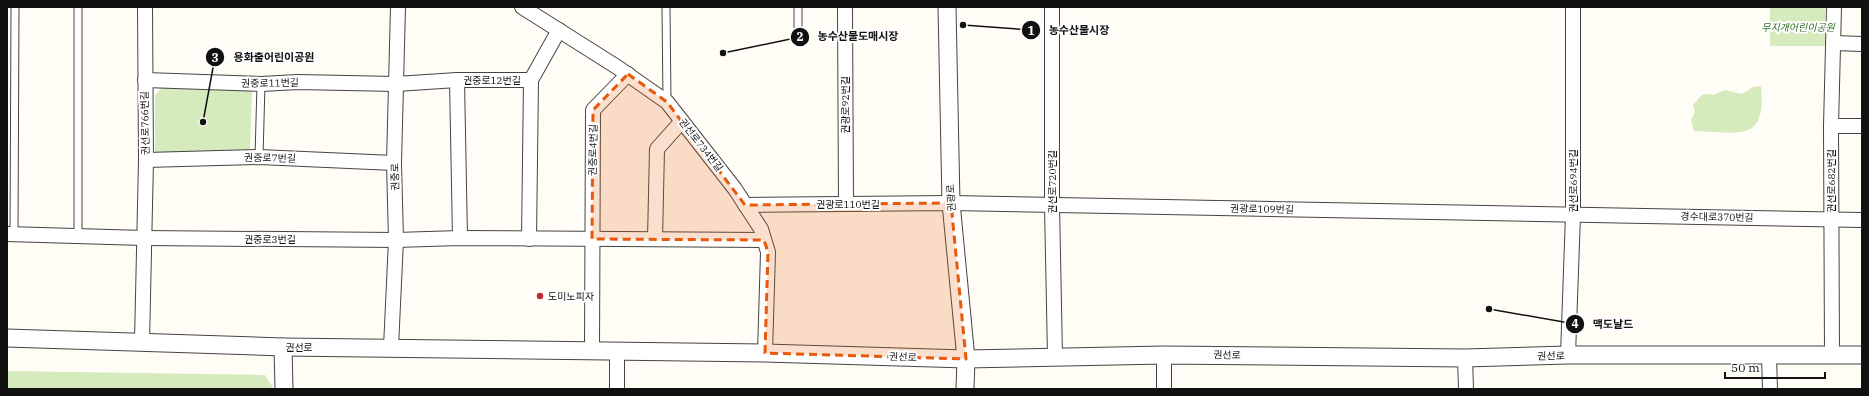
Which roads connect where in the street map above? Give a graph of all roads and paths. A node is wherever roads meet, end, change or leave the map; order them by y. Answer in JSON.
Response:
{"nodes":[{"id":1,"x":15,"y":7,"type":"edge"},
{"id":2,"x":78,"y":7,"type":"edge"},
{"id":3,"x":145,"y":7,"type":"edge"},
{"id":4,"x":398,"y":7,"type":"edge"},
{"id":5,"x":522,"y":7,"type":"edge"},
{"id":6,"x":666,"y":7,"type":"edge"},
{"id":7,"x":798,"y":7,"type":"edge"},
{"id":8,"x":845,"y":7,"type":"edge"},
{"id":9,"x":947,"y":7,"type":"edge"},
{"id":10,"x":1052,"y":7,"type":"edge"},
{"id":11,"x":1574,"y":7,"type":"edge"},
{"id":12,"x":1834,"y":7,"type":"edge"},
{"id":13,"x":798,"y":26,"type":"dead end"},
{"id":14,"x":559,"y":30,"type":"junction"},
{"id":15,"x":1834,"y":43,"type":"junction"},
{"id":16,"x":1862,"y":44,"type":"edge"},
{"id":17,"x":628,"y":74,"type":"junction"},
{"id":18,"x":145,"y":80,"type":"junction"},
{"id":19,"x":457,"y":80,"type":"junction"},
{"id":20,"x":531,"y":80,"type":"junction"},
{"id":21,"x":261,"y":84,"type":"junction"},
{"id":22,"x":396,"y":84,"type":"junction"},
{"id":23,"x":667,"y":102,"type":"junction"},
{"id":24,"x":682,"y":121,"type":"junction"},
{"id":25,"x":1831,"y":126,"type":"junction"},
{"id":26,"x":1862,"y":126,"type":"edge"},
{"id":27,"x":260,"y":157,"type":"junction"},
{"id":28,"x":146,"y":160,"type":"junction"},
{"id":29,"x":394,"y":163,"type":"junction"},
{"id":30,"x":951,"y":203,"type":"junction"},
{"id":31,"x":846,"y":204,"type":"junction"},
{"id":32,"x":745,"y":205,"type":"junction"},
{"id":33,"x":1052,"y":205,"type":"junction"},
{"id":34,"x":1573,"y":215,"type":"junction"},
{"id":35,"x":1831,"y":219,"type":"junction"},
{"id":36,"x":1862,"y":220,"type":"edge"},
{"id":37,"x":10,"y":234,"type":"edge"},
{"id":38,"x":78,"y":236,"type":"junction"},
{"id":39,"x":144,"y":238,"type":"junction"},
{"id":40,"x":460,"y":238,"type":"junction"},
{"id":41,"x":529,"y":238,"type":"junction"},
{"id":42,"x":592,"y":239,"type":"junction"},
{"id":43,"x":656,"y":239,"type":"junction"},
{"id":44,"x":396,"y":240,"type":"junction"},
{"id":45,"x":764,"y":240,"type":"junction"},
{"id":46,"x":7,"y":338,"type":"edge"},
{"id":47,"x":142,"y":342,"type":"junction"},
{"id":48,"x":283,"y":347,"type":"junction"},
{"id":49,"x":391,"y":347,"type":"junction"},
{"id":50,"x":592,"y":350,"type":"junction"},
{"id":51,"x":617,"y":351,"type":"junction"},
{"id":52,"x":765,"y":353,"type":"junction"},
{"id":53,"x":1164,"y":355,"type":"junction"},
{"id":54,"x":1568,"y":355,"type":"junction"},
{"id":55,"x":1832,"y":355,"type":"junction"},
{"id":56,"x":1862,"y":355,"type":"edge"},
{"id":57,"x":1055,"y":356,"type":"junction"},
{"id":58,"x":1769,"y":356,"type":"junction"},
{"id":59,"x":1465,"y":358,"type":"junction"},
{"id":60,"x":966,"y":359,"type":"junction"},
{"id":61,"x":284,"y":389,"type":"edge"},
{"id":62,"x":617,"y":389,"type":"edge"},
{"id":63,"x":965,"y":389,"type":"edge"},
{"id":64,"x":1164,"y":389,"type":"edge"},
{"id":65,"x":1466,"y":389,"type":"edge"},
{"id":66,"x":1770,"y":389,"type":"edge"}],
"edges":[{"from":1,"to":37,"type":"lane"},
{"from":2,"to":38,"type":"lane"},
{"from":3,"to":18,"type":"street","name":"권선로766번길"},
{"from":4,"to":22,"type":"street","name":"권중로"},
{"from":5,"to":14,"type":"street","name":"권선로734번길"},
{"from":6,"to":23,"type":"lane"},
{"from":7,"to":13,"type":"lane"},
{"from":8,"to":31,"type":"street","name":"권광로92번길"},
{"from":9,"to":30,"type":"street","name":"권광로"},
{"from":10,"to":33,"type":"street","name":"권선로720번길"},
{"from":11,"to":34,"type":"street","name":"권선로694번길"},
{"from":12,"to":15,"type":"street","name":"권선로682번길"},
{"from":14,"to":17,"type":"street","name":"권선로734번길"},
{"from":14,"to":20,"type":"street","name":"권중로12번길"},
{"from":15,"to":16,"type":"street"},
{"from":15,"to":25,"type":"street","name":"권선로682번길"},
{"from":17,"to":23,"type":"street","name":"권선로734번길"},
{"from":17,"to":42,"type":"street","name":"권중로4번길"},
{"from":18,"to":21,"type":"street","name":"권중로11번길"},
{"from":18,"to":28,"type":"street","name":"권선로766번길"},
{"from":19,"to":20,"type":"street","name":"권중로12번길"},
{"from":19,"to":22,"type":"street","name":"권중로12번길"},
{"from":19,"to":40,"type":"street"},
{"from":20,"to":41,"type":"street"},
{"from":21,"to":22,"type":"street","name":"권중로11번길"},
{"from":21,"to":27,"type":"lane"},
{"from":22,"to":29,"type":"street","name":"권중로"},
{"from":23,"to":24,"type":"street","name":"권선로734번길"},
{"from":24,"to":32,"type":"street","name":"권선로734번길"},
{"from":24,"to":43,"type":"street"},
{"from":25,"to":26,"type":"street"},
{"from":25,"to":35,"type":"street","name":"권선로682번길"},
{"from":27,"to":28,"type":"street","name":"권중로7번길"},
{"from":27,"to":29,"type":"street","name":"권중로7번길"},
{"from":28,"to":39,"type":"street","name":"권선로766번길"},
{"from":29,"to":44,"type":"street","name":"권중로"},
{"from":30,"to":31,"type":"street","name":"권광로110번길"},
{"from":30,"to":33,"type":"street","name":"권광로109번길"},
{"from":30,"to":60,"type":"street","name":"권광로"},
{"from":31,"to":32,"type":"street","name":"권광로110번길"},
{"from":32,"to":45,"type":"street","name":"권선로734번길"},
{"from":33,"to":34,"type":"street","name":"권광로109번길"},
{"from":33,"to":57,"type":"street","name":"권선로720번길"},
{"from":34,"to":35,"type":"street","name":"경수대로370번길"},
{"from":34,"to":54,"type":"street","name":"권선로694번길"},
{"from":35,"to":36,"type":"street","name":"경수대로370번길"},
{"from":35,"to":55,"type":"street","name":"권선로682번길"},
{"from":37,"to":38,"type":"street"},
{"from":38,"to":39,"type":"street"},
{"from":39,"to":44,"type":"street","name":"권중로3번길"},
{"from":39,"to":47,"type":"street","name":"권선로766번길"},
{"from":40,"to":41,"type":"street"},
{"from":40,"to":44,"type":"street"},
{"from":41,"to":42,"type":"street"},
{"from":42,"to":43,"type":"street"},
{"from":42,"to":50,"type":"street"},
{"from":43,"to":45,"type":"street"},
{"from":44,"to":49,"type":"street","name":"권중로"},
{"from":45,"to":52,"type":"street","name":"권선로734번길"},
{"from":46,"to":47,"type":"street","name":"권선로"},
{"from":47,"to":48,"type":"street","name":"권선로"},
{"from":48,"to":49,"type":"street","name":"권선로"},
{"from":48,"to":61,"type":"street"},
{"from":49,"to":50,"type":"street","name":"권선로"},
{"from":50,"to":51,"type":"street","name":"권선로"},
{"from":51,"to":52,"type":"street","name":"권선로"},
{"from":51,"to":62,"type":"street"},
{"from":52,"to":60,"type":"street","name":"권선로"},
{"from":53,"to":57,"type":"street","name":"권선로"},
{"from":53,"to":59,"type":"street","name":"권선로"},
{"from":53,"to":64,"type":"street"},
{"from":54,"to":58,"type":"street","name":"권선로"},
{"from":54,"to":59,"type":"street","name":"권선로"},
{"from":55,"to":56,"type":"street","name":"권선로"},
{"from":55,"to":58,"type":"street","name":"권선로"},
{"from":57,"to":60,"type":"street","name":"권선로"},
{"from":58,"to":66,"type":"street"},
{"from":59,"to":65,"type":"street"},
{"from":60,"to":63,"type":"street","name":"권광로"}]}
